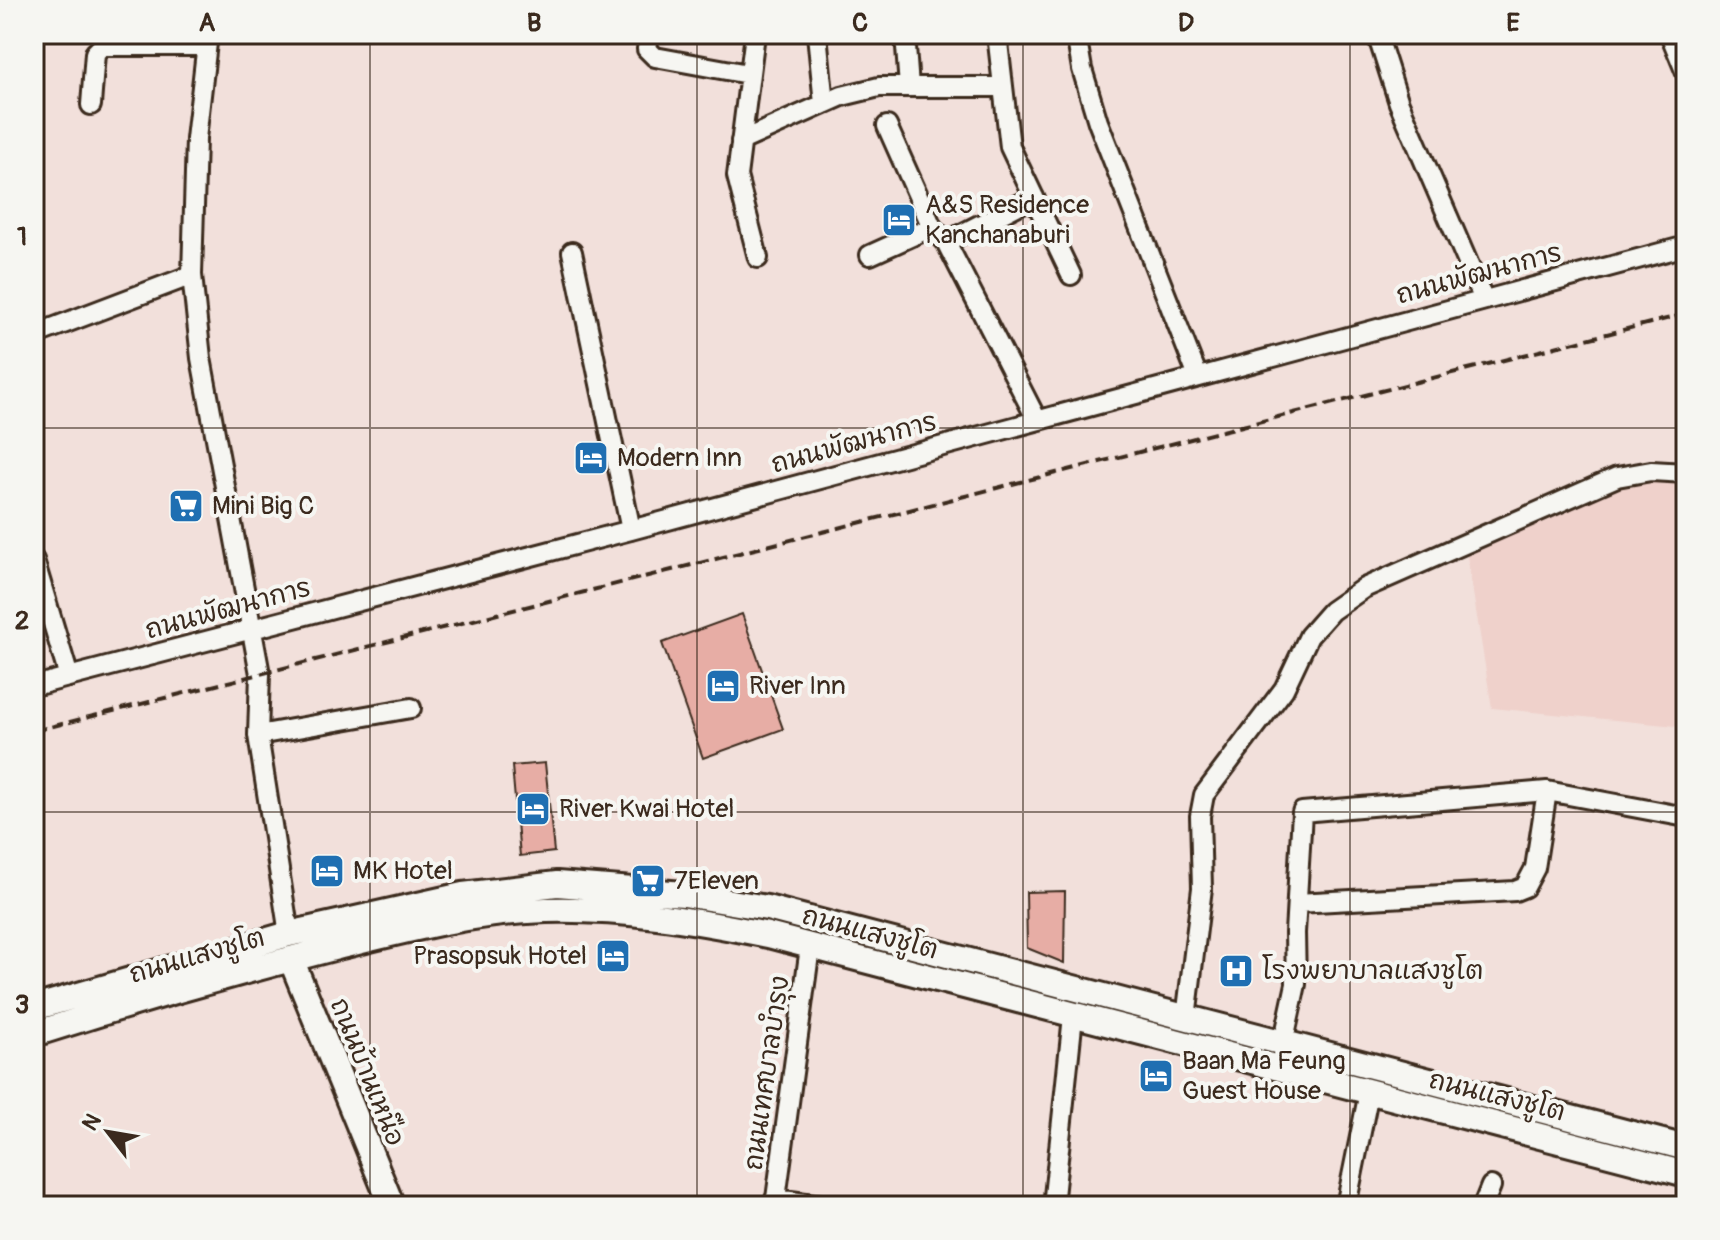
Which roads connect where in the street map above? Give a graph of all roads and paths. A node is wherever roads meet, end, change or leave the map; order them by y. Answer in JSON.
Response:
{"nodes":[{"id":1,"x":649,"y":34,"type":"edge"},
{"id":2,"x":755,"y":34,"type":"edge"},
{"id":3,"x":817,"y":34,"type":"edge"},
{"id":4,"x":905,"y":34,"type":"edge"},
{"id":5,"x":997,"y":34,"type":"edge"},
{"id":6,"x":1076,"y":34,"type":"edge"},
{"id":7,"x":1377,"y":34,"type":"edge"},
{"id":8,"x":1670,"y":34,"type":"edge"},
{"id":9,"x":207,"y":40,"type":"edge"},
{"id":10,"x":1686,"y":73,"type":"edge"},
{"id":11,"x":748,"y":74,"type":"junction"},
{"id":12,"x":909,"y":87,"type":"junction"},
{"id":13,"x":1003,"y":87,"type":"junction"},
{"id":14,"x":824,"y":104,"type":"junction"},
{"id":15,"x":91,"y":105,"type":"dead end"},
{"id":16,"x":887,"y":126,"type":"dead end"},
{"id":17,"x":741,"y":141,"type":"junction"},
{"id":18,"x":1034,"y":197,"type":"junction"},
{"id":19,"x":932,"y":227,"type":"junction"},
{"id":20,"x":946,"y":242,"type":"junction"},
{"id":21,"x":1686,"y":246,"type":"edge"},
{"id":22,"x":572,"y":252,"type":"dead end"},
{"id":23,"x":870,"y":255,"type":"dead end"},
{"id":24,"x":758,"y":258,"type":"dead end"},
{"id":25,"x":192,"y":275,"type":"junction"},
{"id":26,"x":1071,"y":275,"type":"dead end"},
{"id":27,"x":1484,"y":300,"type":"junction"},
{"id":28,"x":34,"y":335,"type":"edge"},
{"id":29,"x":1198,"y":377,"type":"junction"},
{"id":30,"x":1037,"y":420,"type":"junction"},
{"id":31,"x":1686,"y":473,"type":"edge"},
{"id":32,"x":631,"y":530,"type":"junction"},
{"id":33,"x":34,"y":560,"type":"edge"},
{"id":34,"x":252,"y":630,"type":"junction"},
{"id":35,"x":69,"y":677,"type":"junction"},
{"id":36,"x":34,"y":686,"type":"edge"},
{"id":37,"x":411,"y":708,"type":"dead end"},
{"id":38,"x":258,"y":735,"type":"junction"},
{"id":39,"x":1547,"y":791,"type":"junction"},
{"id":40,"x":1686,"y":817,"type":"edge"},
{"id":41,"x":616,"y":899,"type":"junction"},
{"id":42,"x":1297,"y":903,"type":"junction"},
{"id":43,"x":290,"y":946,"type":"junction"},
{"id":44,"x":810,"y":947,"type":"junction"},
{"id":45,"x":34,"y":1008,"type":"edge"},
{"id":46,"x":1073,"y":1016,"type":"junction"},
{"id":47,"x":1186,"y":1018,"type":"junction"},
{"id":48,"x":34,"y":1034,"type":"edge"},
{"id":49,"x":1283,"y":1044,"type":"junction"},
{"id":50,"x":1369,"y":1092,"type":"junction"},
{"id":51,"x":1686,"y":1148,"type":"edge"},
{"id":52,"x":1686,"y":1174,"type":"edge"},
{"id":53,"x":1491,"y":1186,"type":"dead end"},
{"id":54,"x":775,"y":1203,"type":"edge"},
{"id":55,"x":392,"y":1206,"type":"edge"},
{"id":56,"x":829,"y":1206,"type":"edge"},
{"id":57,"x":1053,"y":1206,"type":"edge"},
{"id":58,"x":1346,"y":1206,"type":"edge"},
{"id":59,"x":1483,"y":1206,"type":"edge"}],
"edges":[{"from":1,"to":11,"type":"street"},
{"from":2,"to":11,"type":"street"},
{"from":3,"to":14,"type":"street"},
{"from":4,"to":12,"type":"street"},
{"from":5,"to":13,"type":"street"},
{"from":6,"to":29,"type":"street"},
{"from":7,"to":27,"type":"street"},
{"from":8,"to":10,"type":"street"},
{"from":9,"to":15,"type":"street"},
{"from":9,"to":25,"type":"street"},
{"from":11,"to":17,"type":"street"},
{"from":12,"to":13,"type":"street"},
{"from":12,"to":14,"type":"street"},
{"from":13,"to":18,"type":"street"},
{"from":14,"to":17,"type":"street"},
{"from":16,"to":19,"type":"street"},
{"from":17,"to":24,"type":"street"},
{"from":18,"to":20,"type":"street"},
{"from":18,"to":26,"type":"street"},
{"from":19,"to":20,"type":"street"},
{"from":19,"to":23,"type":"street"},
{"from":20,"to":30,"type":"street"},
{"from":21,"to":27,"type":"street","name":"ถนนพัฒนาการ"},
{"from":22,"to":32,"type":"street"},
{"from":25,"to":28,"type":"street"},
{"from":25,"to":34,"type":"street"},
{"from":27,"to":29,"type":"street","name":"ถนนพัฒนาการ"},
{"from":29,"to":30,"type":"street","name":"ถนนพัฒนาการ"},
{"from":30,"to":32,"type":"street","name":"ถนนพัฒนาการ"},
{"from":31,"to":47,"type":"street"},
{"from":32,"to":34,"type":"street","name":"ถนนพัฒนาการ"},
{"from":33,"to":35,"type":"street"},
{"from":34,"to":35,"type":"street","name":"ถนนพัฒนาการ"},
{"from":34,"to":38,"type":"street"},
{"from":35,"to":36,"type":"street","name":"ถนนพัฒนาการ"},
{"from":37,"to":38,"type":"street"},
{"from":38,"to":43,"type":"street"},
{"from":39,"to":40,"type":"street"},
{"from":39,"to":42,"type":"street"},
{"from":39,"to":42,"type":"street"},
{"from":41,"to":43,"type":"main road","name":"ถนนแสงชูโต"},
{"from":41,"to":44,"type":"main road","name":"ถนนแสงชูโต"},
{"from":41,"to":47,"type":"main road","name":"ถนนแสงชูโต"},
{"from":42,"to":49,"type":"street"},
{"from":43,"to":45,"type":"main road","name":"ถนนแสงชูโต"},
{"from":43,"to":48,"type":"main road","name":"ถนนแสงชูโต"},
{"from":43,"to":55,"type":"main road","name":"ถนนบ้านเหนือ"},
{"from":44,"to":46,"type":"main road","name":"ถนนแสงชูโต"},
{"from":44,"to":54,"type":"street","name":"ถนนเทศบาลบำรุง"},
{"from":46,"to":50,"type":"main road","name":"ถนนแสงชูโต"},
{"from":46,"to":57,"type":"street"},
{"from":47,"to":49,"type":"main road","name":"ถนนแสงชูโต"},
{"from":49,"to":51,"type":"main road","name":"ถนนแสงชูโต"},
{"from":50,"to":52,"type":"main road","name":"ถนนแสงชูโต"},
{"from":50,"to":58,"type":"street"},
{"from":53,"to":59,"type":"street"},
{"from":54,"to":56,"type":"street"}]}
